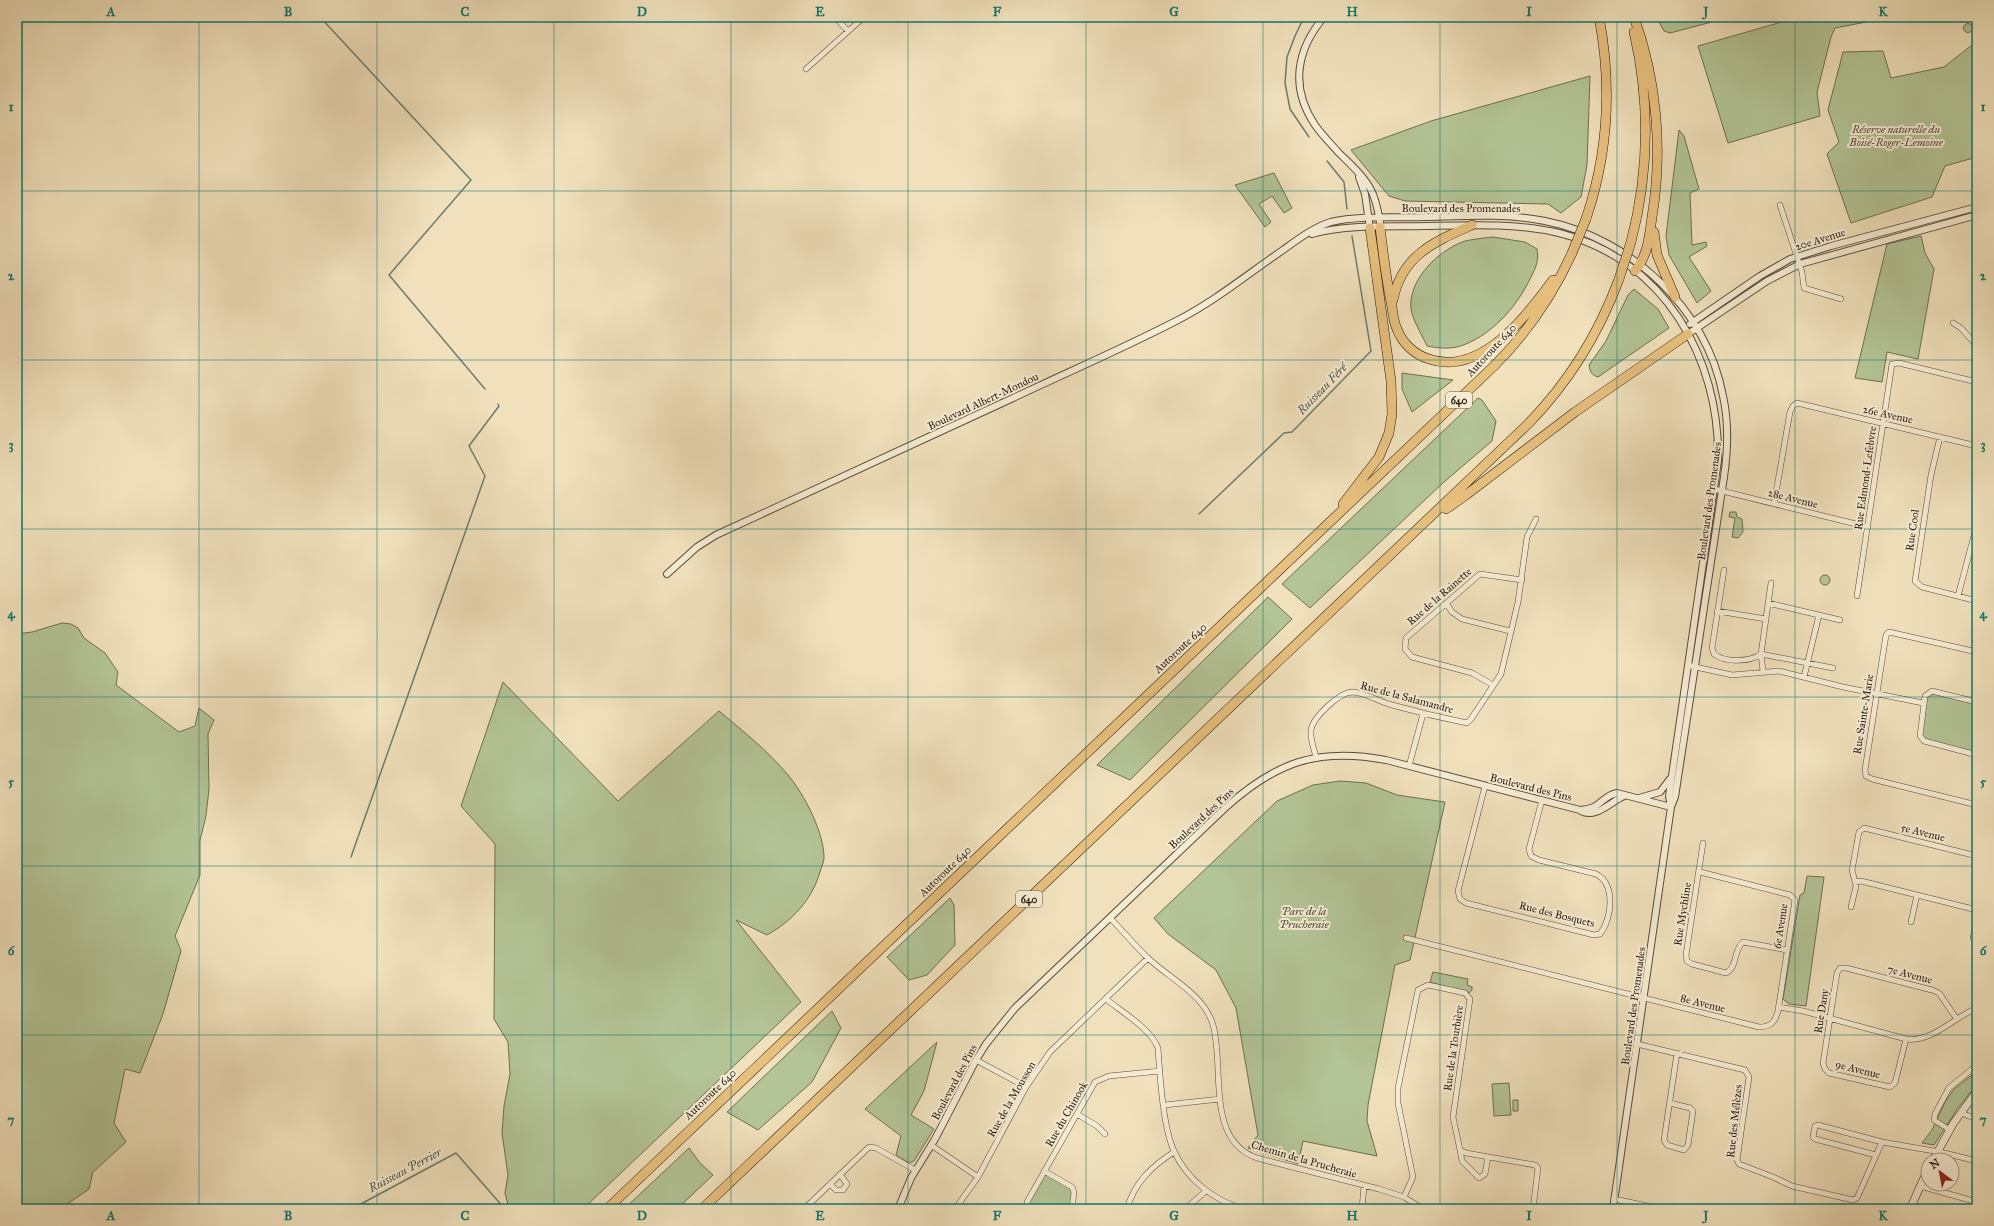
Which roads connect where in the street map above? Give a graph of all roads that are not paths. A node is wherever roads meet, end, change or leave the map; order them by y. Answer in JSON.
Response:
{"nodes":[{"id":1,"x":835,"y":17,"type":"edge"},
{"id":2,"x":864,"y":17,"type":"edge"},
{"id":3,"x":1324,"y":17,"type":"edge"},
{"id":4,"x":1599,"y":17,"type":"edge"},
{"id":5,"x":1630,"y":17,"type":"edge"},
{"id":6,"x":1634,"y":17,"type":"edge"},
{"id":7,"x":848,"y":31,"type":"junction"},
{"id":8,"x":1639,"y":42,"type":"junction"},
{"id":9,"x":1643,"y":63,"type":"junction"},
{"id":10,"x":806,"y":70,"type":"dead end"},
{"id":11,"x":1356,"y":171,"type":"junction"},
{"id":12,"x":1780,"y":205,"type":"dead end"},
{"id":13,"x":1977,"y":206,"type":"edge"},
{"id":14,"x":1654,"y":210,"type":"junction"},
{"id":15,"x":1977,"y":215,"type":"edge"},
{"id":16,"x":1369,"y":223,"type":"junction"},
{"id":17,"x":1380,"y":223,"type":"junction"},
{"id":18,"x":1472,"y":225,"type":"junction"},
{"id":19,"x":1302,"y":237,"type":"junction"},
{"id":20,"x":1572,"y":253,"type":"junction"},
{"id":21,"x":1797,"y":256,"type":"junction"},
{"id":22,"x":1800,"y":264,"type":"junction"},
{"id":23,"x":1638,"y":268,"type":"junction"},
{"id":24,"x":1675,"y":297,"type":"junction"},
{"id":25,"x":1841,"y":299,"type":"dead end"},
{"id":26,"x":1392,"y":305,"type":"junction"},
{"id":27,"x":1694,"y":321,"type":"junction"},
{"id":28,"x":1952,"y":323,"type":"dead end"},
{"id":29,"x":1697,"y":328,"type":"junction"},
{"id":30,"x":1687,"y":330,"type":"junction"},
{"id":31,"x":1977,"y":346,"type":"edge"},
{"id":32,"x":1977,"y":382,"type":"edge"},
{"id":33,"x":1883,"y":424,"type":"junction"},
{"id":34,"x":1940,"y":437,"type":"junction"},
{"id":35,"x":1977,"y":446,"type":"edge"},
{"id":36,"x":1714,"y":489,"type":"junction"},
{"id":37,"x":1722,"y":491,"type":"junction"},
{"id":38,"x":1774,"y":504,"type":"junction"},
{"id":39,"x":1536,"y":519,"type":"dead end"},
{"id":40,"x":1428,"y":520,"type":"junction"},
{"id":41,"x":1977,"y":524,"type":"edge"},
{"id":42,"x":1868,"y":527,"type":"junction"},
{"id":43,"x":1323,"y":530,"type":"junction"},
{"id":44,"x":1724,"y":570,"type":"dead end"},
{"id":45,"x":667,"y":574,"type":"dead end"},
{"id":46,"x":1522,"y":580,"type":"junction"},
{"id":47,"x":1771,"y":583,"type":"dead end"},
{"id":48,"x":1857,"y":596,"type":"dead end"},
{"id":49,"x":1958,"y":596,"type":"junction"},
{"id":50,"x":1977,"y":601,"type":"edge"},
{"id":51,"x":1446,"y":603,"type":"junction"},
{"id":52,"x":1768,"y":603,"type":"junction"},
{"id":53,"x":1717,"y":611,"type":"junction"},
{"id":54,"x":1819,"y":615,"type":"junction"},
{"id":55,"x":1766,"y":619,"type":"junction"},
{"id":56,"x":1840,"y":620,"type":"dead end"},
{"id":57,"x":1510,"y":632,"type":"junction"},
{"id":58,"x":1977,"y":652,"type":"edge"},
{"id":59,"x":1761,"y":654,"type":"junction"},
{"id":60,"x":1808,"y":663,"type":"junction"},
{"id":61,"x":1691,"y":666,"type":"junction"},
{"id":62,"x":1833,"y":668,"type":"dead end"},
{"id":63,"x":1763,"y":671,"type":"junction"},
{"id":64,"x":1804,"y":677,"type":"junction"},
{"id":65,"x":1493,"y":685,"type":"junction"},
{"id":66,"x":1877,"y":694,"type":"junction"},
{"id":67,"x":1977,"y":702,"type":"edge"},
{"id":68,"x":1923,"y":703,"type":"junction"},
{"id":69,"x":1423,"y":714,"type":"junction"},
{"id":70,"x":1977,"y":755,"type":"edge"},
{"id":71,"x":1316,"y":757,"type":"junction"},
{"id":72,"x":1409,"y":766,"type":"junction"},
{"id":73,"x":1672,"y":776,"type":"junction"},
{"id":74,"x":1485,"y":786,"type":"junction"},
{"id":75,"x":1635,"y":798,"type":"junction"},
{"id":76,"x":1542,"y":800,"type":"junction"},
{"id":77,"x":1977,"y":805,"type":"edge"},
{"id":78,"x":1671,"y":807,"type":"junction"},
{"id":79,"x":1703,"y":843,"type":"dead end"},
{"id":80,"x":1977,"y":856,"type":"edge"},
{"id":81,"x":1700,"y":872,"type":"junction"},
{"id":82,"x":1856,"y":882,"type":"junction"},
{"id":83,"x":1917,"y":894,"type":"junction"},
{"id":84,"x":1851,"y":907,"type":"dead end"},
{"id":85,"x":1977,"y":910,"type":"edge"},
{"id":86,"x":1110,"y":918,"type":"junction"},
{"id":87,"x":1977,"y":920,"type":"edge"},
{"id":88,"x":1911,"y":922,"type":"dead end"},
{"id":89,"x":1406,"y":938,"type":"dead end"},
{"id":90,"x":1973,"y":938,"type":"dead end"},
{"id":91,"x":1787,"y":950,"type":"junction"},
{"id":92,"x":1148,"y":958,"type":"junction"},
{"id":93,"x":1846,"y":968,"type":"joint"},
{"id":94,"x":1106,"y":998,"type":"junction"},
{"id":95,"x":1644,"y":998,"type":"junction"},
{"id":96,"x":1778,"y":1007,"type":"junction"},
{"id":97,"x":1977,"y":1008,"type":"edge"},
{"id":98,"x":1829,"y":1018,"type":"junction"},
{"id":99,"x":1956,"y":1018,"type":"junction"},
{"id":100,"x":1906,"y":1039,"type":"junction"},
{"id":101,"x":1637,"y":1044,"type":"junction"},
{"id":102,"x":1678,"y":1053,"type":"junction"},
{"id":103,"x":976,"y":1060,"type":"junction"},
{"id":104,"x":1823,"y":1063,"type":"joint"},
{"id":105,"x":1977,"y":1065,"type":"edge"},
{"id":106,"x":1160,"y":1071,"type":"junction"},
{"id":107,"x":1026,"y":1087,"type":"junction"},
{"id":108,"x":1977,"y":1091,"type":"edge"},
{"id":109,"x":1220,"y":1099,"type":"junction"},
{"id":110,"x":1670,"y":1103,"type":"junction"},
{"id":111,"x":1165,"y":1105,"type":"junction"},
{"id":112,"x":1961,"y":1113,"type":"junction"},
{"id":113,"x":1077,"y":1114,"type":"junction"},
{"id":114,"x":1977,"y":1119,"type":"edge"},
{"id":115,"x":1950,"y":1130,"type":"junction"},
{"id":116,"x":1105,"y":1134,"type":"dead end"},
{"id":117,"x":1882,"y":1142,"type":"junction"},
{"id":118,"x":931,"y":1145,"type":"junction"},
{"id":119,"x":1460,"y":1150,"type":"junction"},
{"id":120,"x":1937,"y":1151,"type":"junction"},
{"id":121,"x":1174,"y":1152,"type":"junction"},
{"id":122,"x":1876,"y":1155,"type":"junction"},
{"id":123,"x":1488,"y":1157,"type":"junction"},
{"id":124,"x":1977,"y":1161,"type":"edge"},
{"id":125,"x":915,"y":1170,"type":"junction"},
{"id":126,"x":1044,"y":1171,"type":"junction"},
{"id":127,"x":840,"y":1174,"type":"junction"},
{"id":128,"x":978,"y":1177,"type":"junction"},
{"id":129,"x":830,"y":1184,"type":"junction"},
{"id":130,"x":1364,"y":1186,"type":"junction"},
{"id":131,"x":1920,"y":1186,"type":"edge"},
{"id":132,"x":1206,"y":1191,"type":"junction"},
{"id":133,"x":1941,"y":1192,"type":"edge"},
{"id":134,"x":1404,"y":1197,"type":"junction"},
{"id":135,"x":1614,"y":1199,"type":"junction"},
{"id":136,"x":1977,"y":1202,"type":"edge"},
{"id":137,"x":607,"y":1209,"type":"edge"},
{"id":138,"x":702,"y":1209,"type":"edge"},
{"id":139,"x":804,"y":1209,"type":"edge"},
{"id":140,"x":898,"y":1209,"type":"edge"},
{"id":141,"x":955,"y":1209,"type":"edge"},
{"id":142,"x":1028,"y":1209,"type":"edge"},
{"id":143,"x":1072,"y":1209,"type":"edge"},
{"id":144,"x":1127,"y":1209,"type":"edge"},
{"id":145,"x":1185,"y":1209,"type":"edge"},
{"id":146,"x":1243,"y":1209,"type":"edge"},
{"id":147,"x":1362,"y":1209,"type":"edge"},
{"id":148,"x":1423,"y":1209,"type":"edge"},
{"id":149,"x":1533,"y":1209,"type":"edge"},
{"id":150,"x":1613,"y":1209,"type":"edge"},
{"id":151,"x":1659,"y":1209,"type":"edge"},
{"id":152,"x":1910,"y":1209,"type":"edge"}],
"edges":[{"from":1,"to":7,"type":"street"},
{"from":2,"to":7,"type":"street"},
{"from":3,"to":11,"type":"street"},
{"from":4,"to":20,"type":"highway","name":"Autoroute 640","number":"640","bridge":true},
{"from":5,"to":8,"type":"highway","number":"640"},
{"from":6,"to":8,"type":"highway"},
{"from":7,"to":10,"type":"street"},
{"from":8,"to":9,"type":"highway","number":"640"},
{"from":9,"to":14,"type":"highway"},
{"from":9,"to":40,"type":"highway","number":"640","bridge":true},
{"from":11,"to":16,"type":"street"},
{"from":11,"to":17,"type":"street"},
{"from":12,"to":21,"type":"street"},
{"from":13,"to":21,"type":"street","name":"20e Avenue"},
{"from":14,"to":23,"type":"highway"},
{"from":14,"to":24,"type":"highway"},
{"from":15,"to":22,"type":"street","name":"20e Avenue"},
{"from":16,"to":17,"type":"street","name":"Boulevard des Promenades"},
{"from":16,"to":17,"type":"street","name":"Boulevard des Promenades"},
{"from":16,"to":19,"type":"street","name":"Boulevard Albert-Mondou"},
{"from":16,"to":19,"type":"street","name":"Boulevard Albert-Mondou"},
{"from":16,"to":43,"type":"highway"},
{"from":17,"to":18,"type":"street","name":"Boulevard des Promenades"},
{"from":17,"to":23,"type":"street","name":"Boulevard des Promenades"},
{"from":17,"to":26,"type":"highway"},
{"from":18,"to":23,"type":"street","name":"Boulevard des Promenades"},
{"from":18,"to":26,"type":"highway"},
{"from":19,"to":45,"type":"street","name":"Boulevard Albert-Mondou"},
{"from":20,"to":26,"type":"highway"},
{"from":20,"to":43,"type":"highway","name":"Autoroute 640","number":"640"},
{"from":21,"to":22,"type":"street"},
{"from":21,"to":27,"type":"street","name":"20e Avenue"},
{"from":22,"to":25,"type":"street"},
{"from":22,"to":29,"type":"street","name":"20e Avenue"},
{"from":23,"to":24,"type":"street","name":"Boulevard des Promenades"},
{"from":23,"to":30,"type":"street","name":"Boulevard des Promenades"},
{"from":24,"to":27,"type":"street","name":"Boulevard des Promenades"},
{"from":27,"to":29,"type":"street","name":"Boulevard des Promenades"},
{"from":27,"to":30,"type":"street","name":"20e Avenue"},
{"from":28,"to":31,"type":"street"},
{"from":29,"to":30,"type":"street","name":"20e Avenue"},
{"from":29,"to":37,"type":"street","name":"Boulevard des Promenades"},
{"from":30,"to":36,"type":"street","name":"Boulevard des Promenades"},
{"from":30,"to":40,"type":"highway"},
{"from":32,"to":33,"type":"street","name":"Rue Edmond-Lefebvre"},
{"from":33,"to":34,"type":"street","name":"26e Avenue"},
{"from":33,"to":38,"type":"street","name":"26e Avenue"},
{"from":33,"to":42,"type":"street","name":"Rue Edmond-Lefebvre"},
{"from":34,"to":35,"type":"street","name":"26e Avenue"},
{"from":34,"to":49,"type":"street","name":"Rue Cool"},
{"from":36,"to":37,"type":"street","name":"28e Avenue"},
{"from":36,"to":61,"type":"street","name":"Boulevard des Promenades"},
{"from":37,"to":38,"type":"street","name":"28e Avenue"},
{"from":37,"to":61,"type":"street","name":"Boulevard des Promenades"},
{"from":38,"to":42,"type":"street","name":"28e Avenue"},
{"from":39,"to":46,"type":"street","name":"Rue de la Salamandre"},
{"from":40,"to":138,"type":"highway","number":"640"},
{"from":41,"to":49,"type":"street"},
{"from":42,"to":48,"type":"street","name":"Rue Edmond-Lefebvre"},
{"from":43,"to":137,"type":"highway","name":"Autoroute 640","number":"640"},
{"from":44,"to":53,"type":"street"},
{"from":46,"to":51,"type":"street","name":"Rue de la Rainette"},
{"from":46,"to":57,"type":"street","name":"Rue de la Salamandre"},
{"from":47,"to":52,"type":"street"},
{"from":49,"to":50,"type":"street"},
{"from":51,"to":57,"type":"street"},
{"from":51,"to":65,"type":"street","name":"Rue de la Rainette"},
{"from":52,"to":54,"type":"street"},
{"from":52,"to":55,"type":"street"},
{"from":53,"to":55,"type":"street"},
{"from":53,"to":59,"type":"street"},
{"from":54,"to":56,"type":"street"},
{"from":54,"to":60,"type":"street"},
{"from":55,"to":59,"type":"street"},
{"from":57,"to":65,"type":"street","name":"Rue de la Salamandre"},
{"from":58,"to":66,"type":"street","name":"Rue Sainte-Marie"},
{"from":59,"to":60,"type":"street"},
{"from":59,"to":63,"type":"street"},
{"from":60,"to":62,"type":"street"},
{"from":60,"to":64,"type":"street"},
{"from":61,"to":63,"type":"street"},
{"from":61,"to":73,"type":"street","name":"Boulevard des Promenades"},
{"from":61,"to":78,"type":"street","name":"Boulevard des Promenades"},
{"from":63,"to":64,"type":"street"},
{"from":64,"to":66,"type":"street"},
{"from":65,"to":69,"type":"street","name":"Rue de la Salamandre"},
{"from":66,"to":68,"type":"street"},
{"from":66,"to":77,"type":"street","name":"Rue Sainte-Marie"},
{"from":67,"to":68,"type":"street"},
{"from":68,"to":70,"type":"street"},
{"from":69,"to":71,"type":"street","name":"Rue de la Salamandre"},
{"from":69,"to":72,"type":"street"},
{"from":71,"to":72,"type":"street","name":"Boulevard des Pins"},
{"from":71,"to":86,"type":"street","name":"Boulevard des Pins"},
{"from":72,"to":74,"type":"street","name":"Boulevard des Pins"},
{"from":73,"to":75,"type":"street"},
{"from":73,"to":78,"type":"street","name":"Boulevard des Promenades"},
{"from":74,"to":76,"type":"street","name":"Boulevard des Pins"},
{"from":74,"to":76,"type":"street","name":"Rue des Bosquets"},
{"from":75,"to":76,"type":"street","name":"Boulevard des Pins"},
{"from":75,"to":78,"type":"street"},
{"from":78,"to":95,"type":"street","name":"Boulevard des Promenades"},
{"from":79,"to":81,"type":"street","name":"Rue Mychline"},
{"from":80,"to":82,"type":"street","name":"5e Avenue"},
{"from":81,"to":91,"type":"street","name":"6e Avenue"},
{"from":81,"to":91,"type":"street","name":"Rue Mychline"},
{"from":82,"to":83,"type":"street"},
{"from":82,"to":84,"type":"street"},
{"from":83,"to":85,"type":"street"},
{"from":83,"to":88,"type":"street"},
{"from":86,"to":92,"type":"street","name":"Chemin de la Prucheraie"},
{"from":86,"to":103,"type":"street","name":"Boulevard des Pins"},
{"from":87,"to":90,"type":"street"},
{"from":89,"to":95,"type":"street","name":"8e Avenue"},
{"from":91,"to":96,"type":"street","name":"6e Avenue"},
{"from":92,"to":94,"type":"street","name":"Rue de la Mousson"},
{"from":92,"to":109,"type":"street","name":"Chemin de la Prucheraie"},
{"from":93,"to":98,"type":"street","name":"Rue Dany"},
{"from":93,"to":99,"type":"street","name":"7e Avenue"},
{"from":94,"to":106,"type":"street"},
{"from":94,"to":107,"type":"street","name":"Rue de la Mousson"},
{"from":95,"to":96,"type":"street","name":"8e Avenue"},
{"from":95,"to":101,"type":"street","name":"Boulevard des Promenades"},
{"from":96,"to":98,"type":"street"},
{"from":97,"to":99,"type":"street"},
{"from":98,"to":100,"type":"street"},
{"from":98,"to":104,"type":"street","name":"Rue Dany"},
{"from":99,"to":100,"type":"street"},
{"from":100,"to":104,"type":"street","name":"9e Avenue"},
{"from":101,"to":102,"type":"street","name":"Rue des Mélèzes"},
{"from":101,"to":135,"type":"street","name":"Boulevard des Promenades"},
{"from":102,"to":110,"type":"street"},
{"from":102,"to":122,"type":"street","name":"Rue des Mélèzes"},
{"from":103,"to":107,"type":"street"},
{"from":103,"to":118,"type":"street","name":"Boulevard des Pins"},
{"from":105,"to":115,"type":"street"},
{"from":106,"to":111,"type":"street"},
{"from":106,"to":113,"type":"street","name":"Rue du Chinook"},
{"from":107,"to":128,"type":"street","name":"Rue de la Mousson"},
{"from":108,"to":112,"type":"main road"},
{"from":109,"to":111,"type":"street"},
{"from":109,"to":130,"type":"street","name":"Chemin de la Prucheraie"},
{"from":110,"to":110,"type":"street"},
{"from":111,"to":121,"type":"street"},
{"from":112,"to":114,"type":"street"},
{"from":112,"to":115,"type":"main road"},
{"from":113,"to":116,"type":"street"},
{"from":113,"to":126,"type":"street","name":"Rue du Chinook"},
{"from":115,"to":120,"type":"main road"},
{"from":117,"to":120,"type":"street"},
{"from":117,"to":122,"type":"street","name":"Rue des Mélèzes"},
{"from":117,"to":122,"type":"street"},
{"from":118,"to":125,"type":"street","name":"Boulevard des Pins"},
{"from":118,"to":128,"type":"street"},
{"from":119,"to":123,"type":"street"},
{"from":119,"to":123,"type":"street"},
{"from":119,"to":134,"type":"street","name":"Rue de la Tourbière"},
{"from":120,"to":124,"type":"street"},
{"from":121,"to":132,"type":"street"},
{"from":121,"to":144,"type":"street"},
{"from":123,"to":149,"type":"street"},
{"from":125,"to":127,"type":"street"},
{"from":125,"to":140,"type":"street","name":"Boulevard des Pins"},
{"from":126,"to":142,"type":"street","name":"Rue du Chinook"},
{"from":126,"to":143,"type":"street"},
{"from":127,"to":129,"type":"street"},
{"from":127,"to":129,"type":"street"},
{"from":128,"to":141,"type":"street","name":"Rue de la Mousson"},
{"from":129,"to":139,"type":"street"},
{"from":130,"to":134,"type":"street","name":"Chemin de la Prucheraie"},
{"from":130,"to":147,"type":"street"},
{"from":131,"to":152,"type":"main road"},
{"from":132,"to":145,"type":"street"},
{"from":132,"to":146,"type":"street"},
{"from":133,"to":136,"type":"street"},
{"from":134,"to":148,"type":"street","name":"Chemin de la Prucheraie"},
{"from":135,"to":150,"type":"street","name":"Boulevard des Promenades"},
{"from":135,"to":151,"type":"street"}]}
